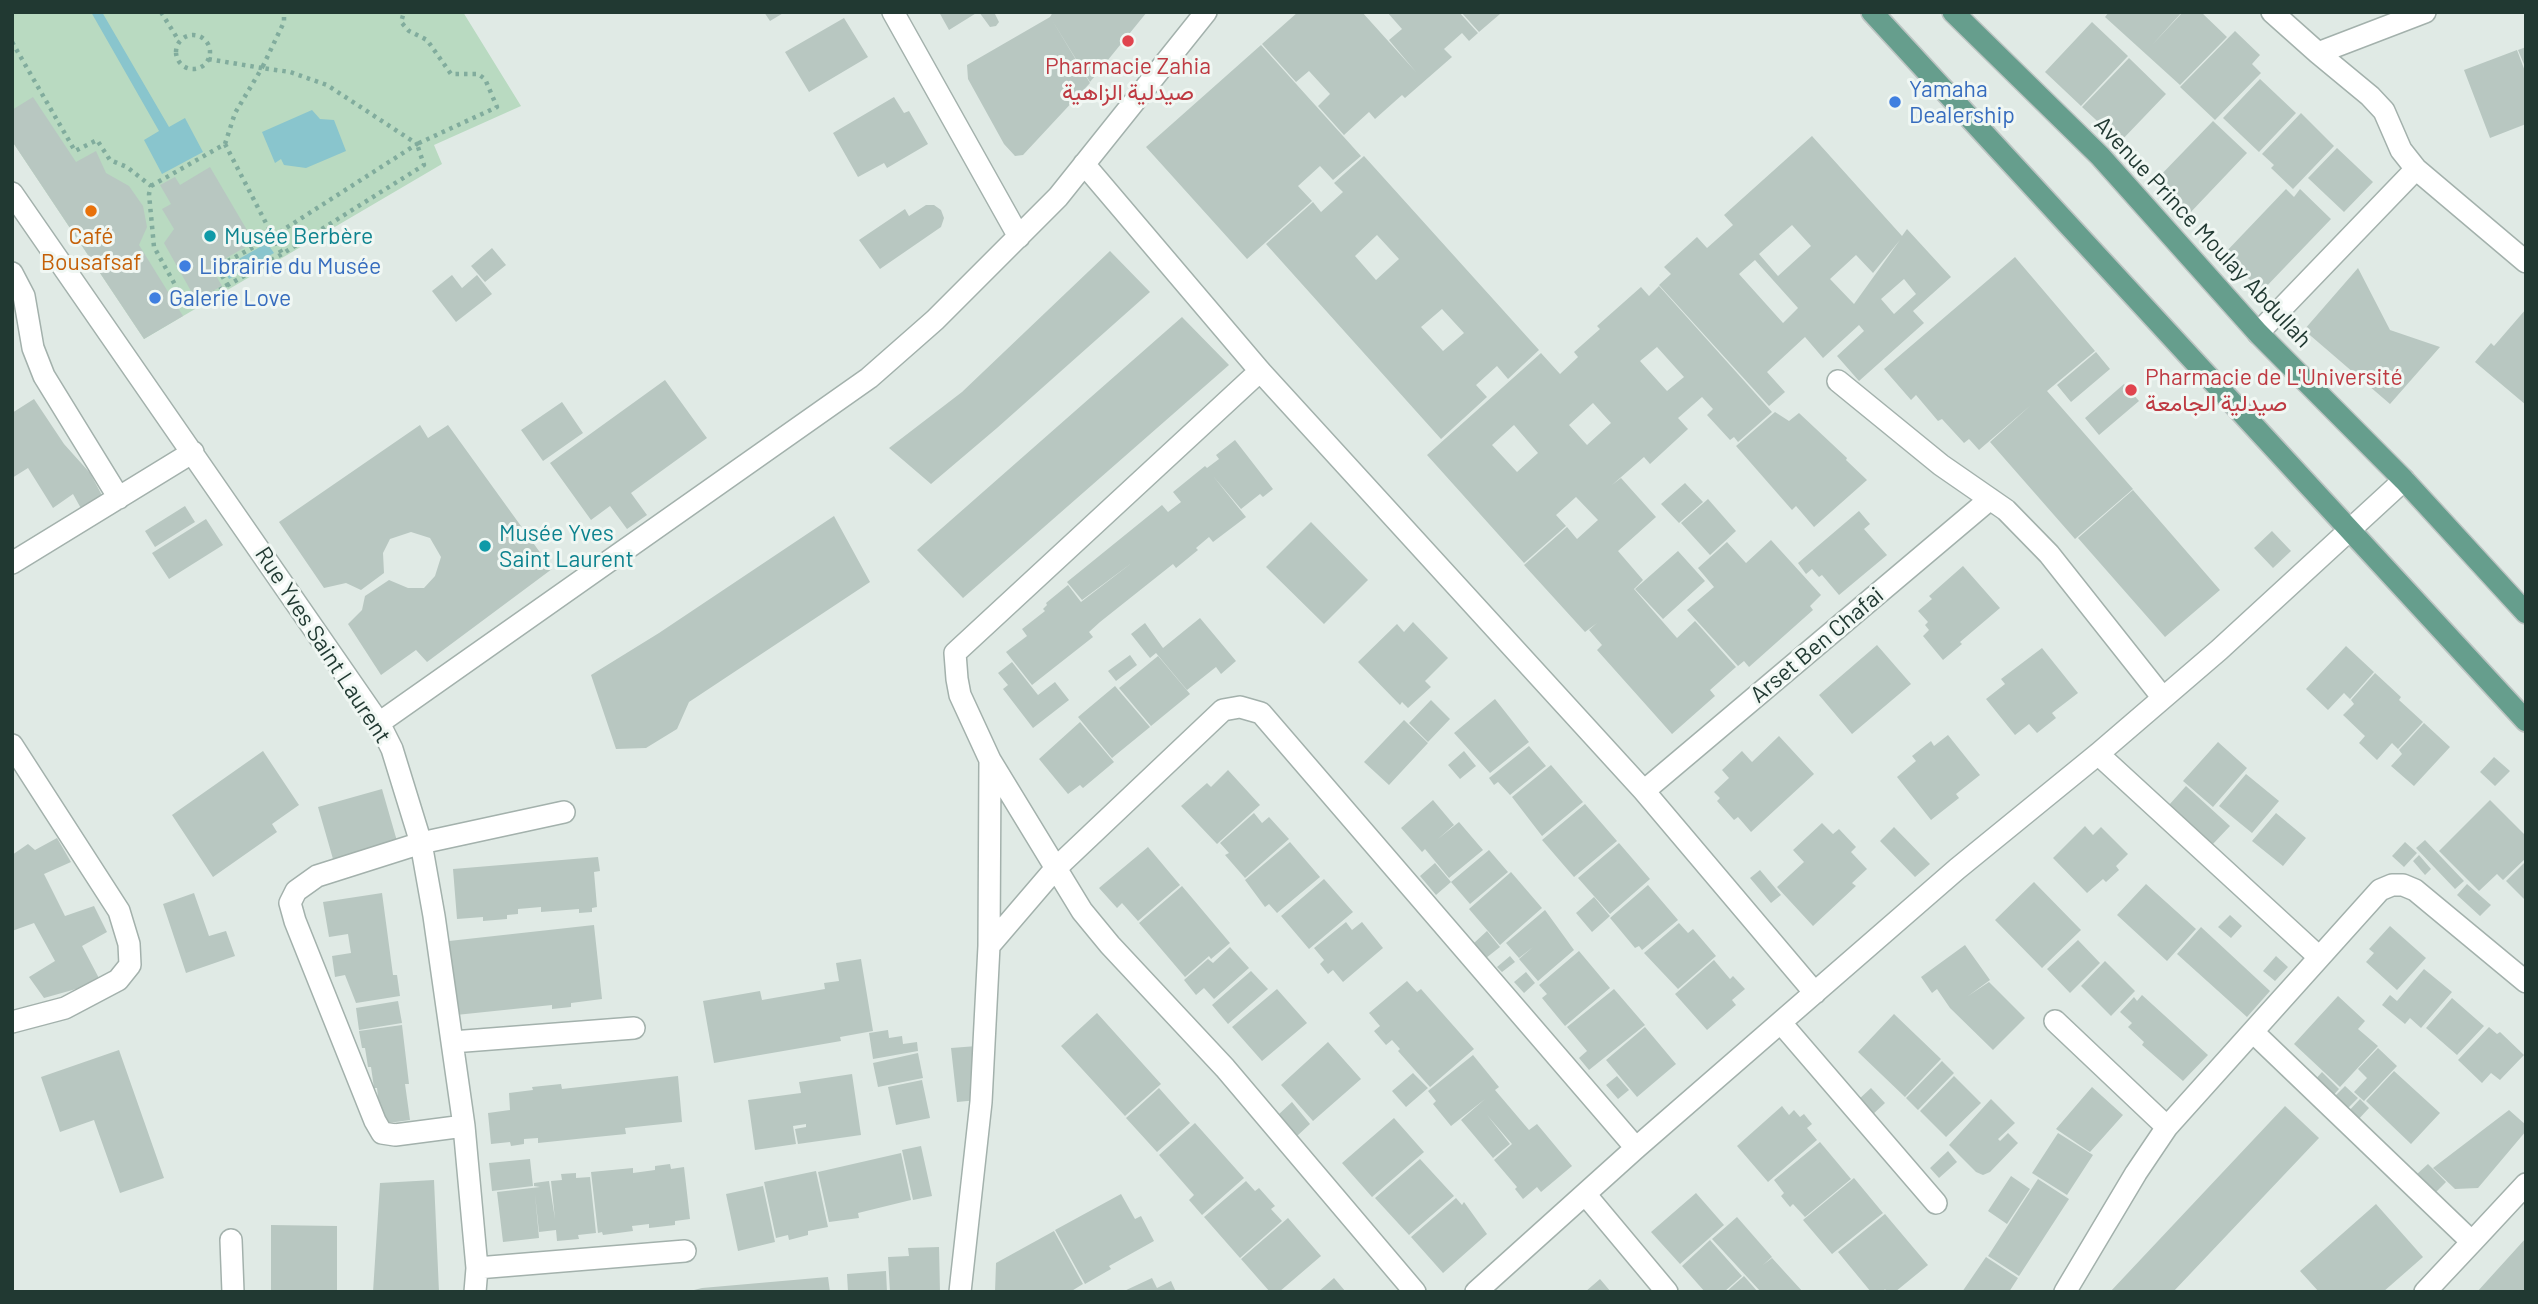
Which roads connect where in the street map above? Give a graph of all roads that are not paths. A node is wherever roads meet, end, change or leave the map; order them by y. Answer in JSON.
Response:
{"nodes":[{"id":1,"x":893,"y":12,"type":"edge"},
{"id":2,"x":1206,"y":12,"type":"edge"},
{"id":3,"x":1872,"y":12,"type":"edge"},
{"id":4,"x":1953,"y":12,"type":"edge"},
{"id":5,"x":2272,"y":12,"type":"edge"},
{"id":6,"x":2425,"y":12,"type":"edge"},
{"id":7,"x":2318,"y":53,"type":"junction"},
{"id":8,"x":1084,"y":164,"type":"junction"},
{"id":9,"x":2416,"y":169,"type":"junction"},
{"id":10,"x":12,"y":193,"type":"edge"},
{"id":11,"x":1019,"y":237,"type":"junction"},
{"id":12,"x":2526,"y":262,"type":"edge"},
{"id":13,"x":12,"y":272,"type":"edge"},
{"id":14,"x":2258,"y":333,"type":"junction"},
{"id":15,"x":1260,"y":371,"type":"junction"},
{"id":16,"x":1838,"y":381,"type":"dead end"},
{"id":17,"x":193,"y":452,"type":"junction"},
{"id":18,"x":2404,"y":480,"type":"junction"},
{"id":19,"x":119,"y":498,"type":"junction"},
{"id":20,"x":1990,"y":499,"type":"junction"},
{"id":21,"x":2350,"y":530,"type":"junction"},
{"id":22,"x":12,"y":564,"type":"edge"},
{"id":23,"x":2526,"y":613,"type":"edge"},
{"id":24,"x":2163,"y":698,"type":"junction"},
{"id":25,"x":2526,"y":721,"type":"edge"},
{"id":26,"x":379,"y":723,"type":"junction"},
{"id":27,"x":12,"y":745,"type":"edge"},
{"id":28,"x":2098,"y":754,"type":"junction"},
{"id":29,"x":990,"y":760,"type":"junction"},
{"id":30,"x":1644,"y":791,"type":"junction"},
{"id":31,"x":564,"y":812,"type":"dead end"},
{"id":32,"x":421,"y":843,"type":"junction"},
{"id":33,"x":1055,"y":869,"type":"junction"},
{"id":34,"x":989,"y":946,"type":"junction"},
{"id":35,"x":2319,"y":957,"type":"junction"},
{"id":36,"x":2526,"y":982,"type":"edge"},
{"id":37,"x":1815,"y":993,"type":"junction"},
{"id":38,"x":2056,"y":1021,"type":"dead end"},
{"id":39,"x":12,"y":1022,"type":"edge"},
{"id":40,"x":1781,"y":1023,"type":"junction"},
{"id":41,"x":634,"y":1028,"type":"dead end"},
{"id":42,"x":2253,"y":1032,"type":"junction"},
{"id":43,"x":452,"y":1042,"type":"junction"},
{"id":44,"x":464,"y":1126,"type":"junction"},
{"id":45,"x":2167,"y":1127,"type":"junction"},
{"id":46,"x":1636,"y":1148,"type":"junction"},
{"id":47,"x":2526,"y":1184,"type":"edge"},
{"id":48,"x":1585,"y":1194,"type":"junction"},
{"id":49,"x":1936,"y":1203,"type":"dead end"},
{"id":50,"x":231,"y":1240,"type":"dead end"},
{"id":51,"x":2472,"y":1242,"type":"junction"},
{"id":52,"x":685,"y":1251,"type":"dead end"},
{"id":53,"x":477,"y":1268,"type":"junction"},
{"id":54,"x":233,"y":1292,"type":"edge"},
{"id":55,"x":475,"y":1292,"type":"edge"},
{"id":56,"x":960,"y":1292,"type":"edge"},
{"id":57,"x":1415,"y":1292,"type":"edge"},
{"id":58,"x":1476,"y":1292,"type":"edge"},
{"id":59,"x":1667,"y":1292,"type":"edge"},
{"id":60,"x":2065,"y":1292,"type":"edge"},
{"id":61,"x":2425,"y":1292,"type":"edge"}],
"edges":[{"from":1,"to":11,"type":"street"},
{"from":2,"to":8,"type":"street"},
{"from":3,"to":21,"type":"main road"},
{"from":4,"to":14,"type":"main road","name":"Avenue Prince Moulay Abdullah"},
{"from":5,"to":7,"type":"street"},
{"from":6,"to":7,"type":"street"},
{"from":7,"to":9,"type":"street"},
{"from":8,"to":11,"type":"street"},
{"from":8,"to":15,"type":"street"},
{"from":9,"to":12,"type":"street"},
{"from":9,"to":14,"type":"street"},
{"from":10,"to":17,"type":"street","name":"Rue Yves Saint Laurent"},
{"from":11,"to":26,"type":"street"},
{"from":13,"to":19,"type":"street"},
{"from":14,"to":18,"type":"main road","name":"Avenue Prince Moulay Abdullah"},
{"from":15,"to":29,"type":"street"},
{"from":15,"to":30,"type":"street"},
{"from":16,"to":20,"type":"street"},
{"from":17,"to":19,"type":"street"},
{"from":17,"to":26,"type":"street","name":"Rue Yves Saint Laurent"},
{"from":18,"to":21,"type":"street"},
{"from":18,"to":23,"type":"main road","name":"Avenue Prince Moulay Abdullah"},
{"from":19,"to":22,"type":"street"},
{"from":20,"to":24,"type":"street"},
{"from":20,"to":30,"type":"street","name":"Arset Ben Chafai"},
{"from":21,"to":24,"type":"street"},
{"from":21,"to":25,"type":"main road"},
{"from":24,"to":28,"type":"street"},
{"from":26,"to":32,"type":"street","name":"Rue Yves Saint Laurent"},
{"from":27,"to":39,"type":"street"},
{"from":28,"to":35,"type":"street"},
{"from":28,"to":37,"type":"street"},
{"from":29,"to":33,"type":"street"},
{"from":29,"to":34,"type":"street"},
{"from":30,"to":37,"type":"street"},
{"from":31,"to":32,"type":"street"},
{"from":32,"to":43,"type":"street","name":"Rue Yves Saint Laurent"},
{"from":32,"to":44,"type":"street"},
{"from":33,"to":34,"type":"street"},
{"from":33,"to":46,"type":"street"},
{"from":33,"to":57,"type":"street"},
{"from":34,"to":56,"type":"street"},
{"from":35,"to":36,"type":"street"},
{"from":35,"to":42,"type":"street"},
{"from":37,"to":40,"type":"street"},
{"from":38,"to":45,"type":"street"},
{"from":40,"to":46,"type":"street"},
{"from":40,"to":49,"type":"street"},
{"from":41,"to":43,"type":"street"},
{"from":42,"to":45,"type":"street"},
{"from":42,"to":51,"type":"street"},
{"from":43,"to":44,"type":"street","name":"Rue Yves Saint Laurent"},
{"from":44,"to":53,"type":"street","name":"Rue Yves Saint Laurent"},
{"from":45,"to":60,"type":"street"},
{"from":46,"to":48,"type":"street"},
{"from":47,"to":51,"type":"street"},
{"from":48,"to":58,"type":"street"},
{"from":48,"to":59,"type":"street"},
{"from":50,"to":54,"type":"street"},
{"from":51,"to":61,"type":"street"},
{"from":52,"to":53,"type":"street"},
{"from":53,"to":55,"type":"street","name":"Rue Yves Saint Laurent"}]}
